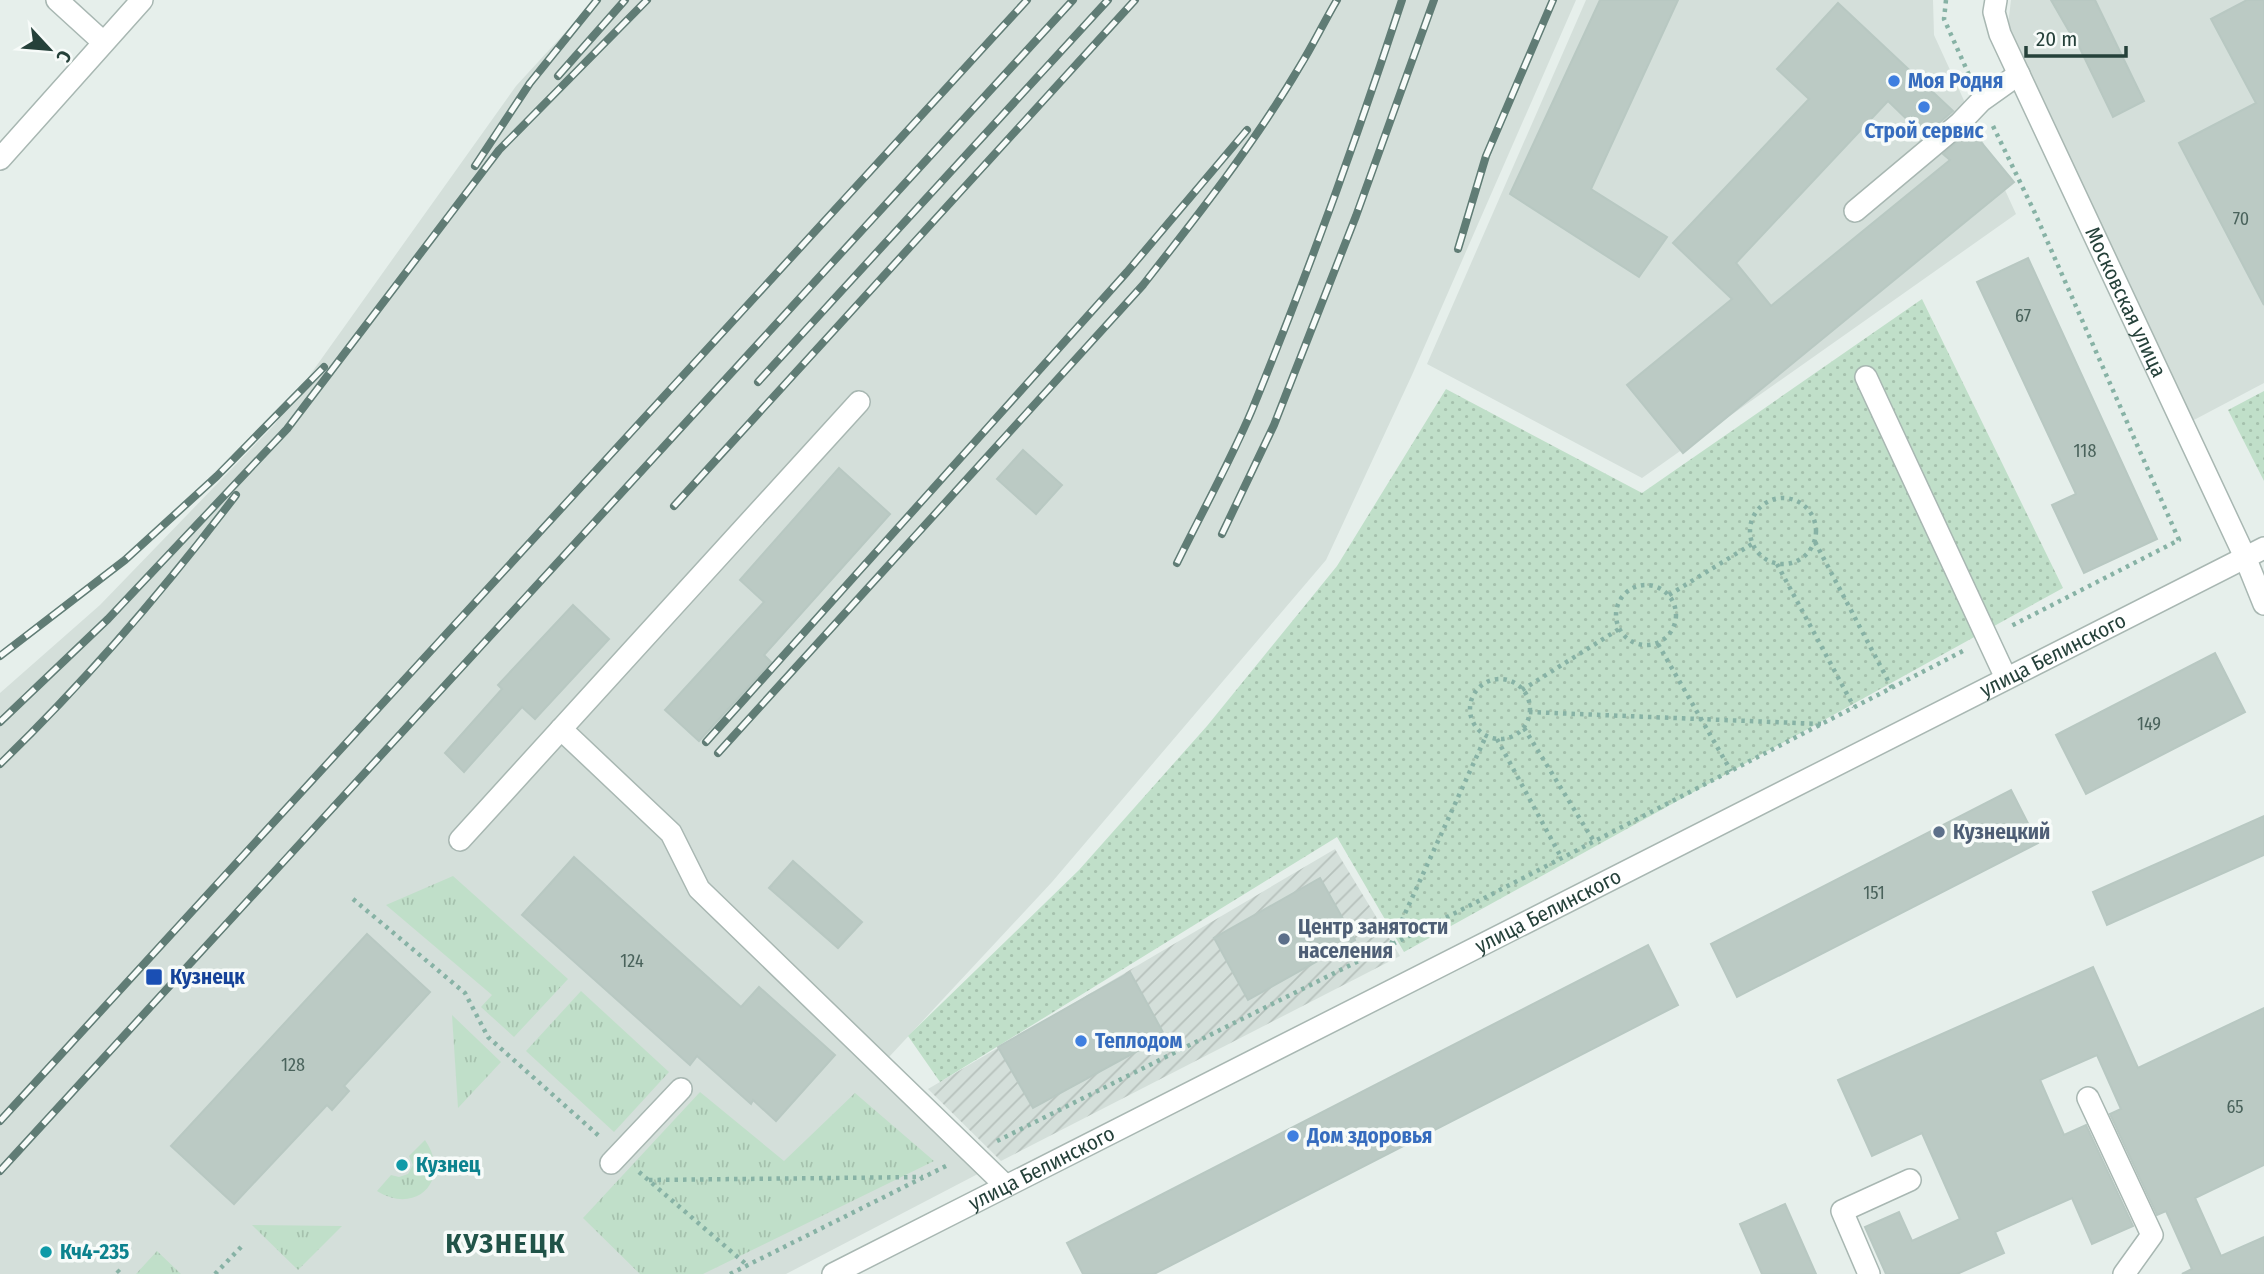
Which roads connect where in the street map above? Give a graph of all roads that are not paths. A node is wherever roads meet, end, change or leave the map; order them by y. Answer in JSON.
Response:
{"nodes":[{"id":1,"x":57,"y":0,"type":"edge"},
{"id":2,"x":142,"y":0,"type":"edge"},
{"id":3,"x":1996,"y":0,"type":"edge"},
{"id":4,"x":103,"y":42,"type":"junction"},
{"id":5,"x":2019,"y":74,"type":"junction"},
{"id":6,"x":0,"y":159,"type":"edge"},
{"id":7,"x":1855,"y":211,"type":"dead end"},
{"id":8,"x":1866,"y":377,"type":"dead end"},
{"id":9,"x":859,"y":402,"type":"dead end"},
{"id":10,"x":2255,"y":552,"type":"edge"},
{"id":11,"x":2264,"y":604,"type":"edge"},
{"id":12,"x":2006,"y":678,"type":"junction"},
{"id":13,"x":561,"y":729,"type":"junction"},
{"id":14,"x":460,"y":840,"type":"dead end"},
{"id":15,"x":681,"y":1089,"type":"dead end"},
{"id":16,"x":2088,"y":1098,"type":"dead end"},
{"id":17,"x":615,"y":1159,"type":"road end"},
{"id":18,"x":1910,"y":1180,"type":"dead end"},
{"id":19,"x":1006,"y":1186,"type":"junction"},
{"id":20,"x":833,"y":1274,"type":"edge"},
{"id":21,"x":1870,"y":1274,"type":"edge"},
{"id":22,"x":2123,"y":1274,"type":"edge"}],
"edges":[{"from":1,"to":4,"type":"street"},
{"from":2,"to":4,"type":"street"},
{"from":3,"to":5,"type":"street","name":"Московская улица"},
{"from":4,"to":6,"type":"street"},
{"from":5,"to":7,"type":"street"},
{"from":5,"to":10,"type":"street","name":"Московская улица"},
{"from":8,"to":12,"type":"street"},
{"from":9,"to":13,"type":"street"},
{"from":10,"to":11,"type":"street","name":"Московская улица"},
{"from":10,"to":12,"type":"street","name":"улица Белинского"},
{"from":12,"to":19,"type":"street","name":"улица Белинского"},
{"from":13,"to":14,"type":"street"},
{"from":13,"to":19,"type":"street"},
{"from":15,"to":17,"type":"street"},
{"from":16,"to":22,"type":"street"},
{"from":18,"to":21,"type":"street"},
{"from":19,"to":20,"type":"street","name":"улица Белинского"}]}
